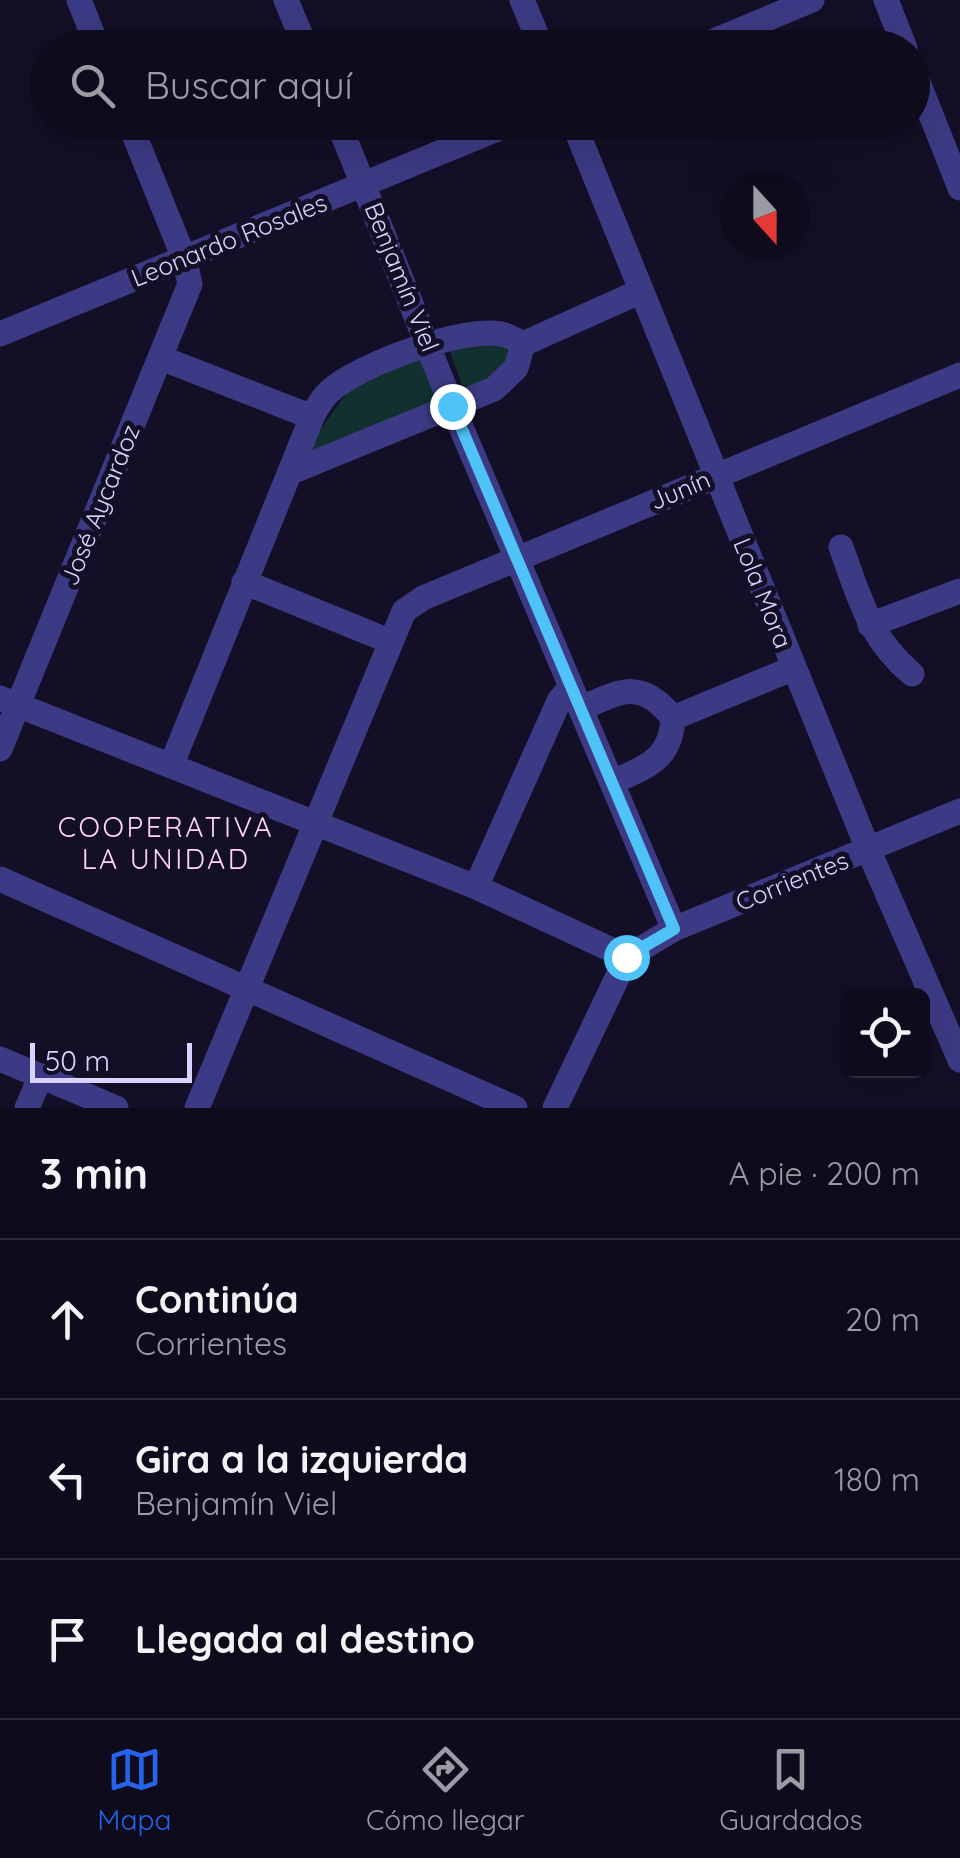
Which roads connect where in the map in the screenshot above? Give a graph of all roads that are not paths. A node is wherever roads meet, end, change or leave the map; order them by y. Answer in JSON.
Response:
{"nodes":[{"id":1,"x":78,"y":0,"type":"edge"},
{"id":2,"x":286,"y":0,"type":"edge"},
{"id":3,"x":522,"y":0,"type":"edge"},
{"id":4,"x":812,"y":0,"type":"edge"},
{"id":5,"x":886,"y":0,"type":"edge"},
{"id":6,"x":90,"y":30,"type":"edge"},
{"id":7,"x":298,"y":30,"type":"edge"},
{"id":8,"x":534,"y":30,"type":"edge"},
{"id":9,"x":740,"y":30,"type":"edge"},
{"id":10,"x":898,"y":30,"type":"edge"},
{"id":11,"x":930,"y":112,"type":"edge"},
{"id":12,"x":136,"y":140,"type":"edge"},
{"id":13,"x":346,"y":140,"type":"edge"},
{"id":14,"x":470,"y":140,"type":"edge"},
{"id":15,"x":579,"y":140,"type":"edge"},
{"id":16,"x":364,"y":184,"type":"junction"},
{"id":17,"x":960,"y":188,"type":"edge"},
{"id":18,"x":184,"y":258,"type":"junction"},
{"id":19,"x":641,"y":292,"type":"junction"},
{"id":20,"x":0,"y":334,"type":"edge"},
{"id":21,"x":522,"y":344,"type":"junction"},
{"id":22,"x":429,"y":345,"type":"junction"},
{"id":23,"x":160,"y":358,"type":"junction"},
{"id":24,"x":960,"y":374,"type":"edge"},
{"id":25,"x":452,"y":406,"type":"junction"},
{"id":26,"x":312,"y":417,"type":"junction"},
{"id":27,"x":289,"y":473,"type":"junction"},
{"id":28,"x":714,"y":476,"type":"junction"},
{"id":29,"x":841,"y":547,"type":"dead end"},
{"id":30,"x":519,"y":558,"type":"junction"},
{"id":31,"x":244,"y":582,"type":"junction"},
{"id":32,"x":960,"y":591,"type":"edge"},
{"id":33,"x":870,"y":625,"type":"junction"},
{"id":34,"x":389,"y":641,"type":"junction"},
{"id":35,"x":794,"y":668,"type":"junction"},
{"id":36,"x":912,"y":674,"type":"dead end"},
{"id":37,"x":577,"y":697,"type":"junction"},
{"id":38,"x":9,"y":701,"type":"edge"},
{"id":39,"x":673,"y":718,"type":"junction"},
{"id":40,"x":0,"y":749,"type":"edge"},
{"id":41,"x":171,"y":766,"type":"junction"},
{"id":42,"x":613,"y":782,"type":"junction"},
{"id":43,"x":960,"y":812,"type":"edge"},
{"id":44,"x":316,"y":824,"type":"junction"},
{"id":45,"x":868,"y":849,"type":"junction"},
{"id":46,"x":0,"y":879,"type":"edge"},
{"id":47,"x":476,"y":888,"type":"junction"},
{"id":48,"x":674,"y":929,"type":"junction"},
{"id":49,"x":626,"y":957,"type":"junction"},
{"id":50,"x":247,"y":989,"type":"junction"},
{"id":51,"x":0,"y":1059,"type":"edge"},
{"id":52,"x":960,"y":1060,"type":"edge"},
{"id":53,"x":41,"y":1076,"type":"junction"},
{"id":54,"x":27,"y":1108,"type":"edge"},
{"id":55,"x":116,"y":1108,"type":"edge"},
{"id":56,"x":197,"y":1108,"type":"edge"},
{"id":57,"x":515,"y":1108,"type":"edge"},
{"id":58,"x":554,"y":1108,"type":"edge"}],
"edges":[{"from":1,"to":6,"type":"street"},
{"from":2,"to":7,"type":"street"},
{"from":3,"to":8,"type":"street"},
{"from":4,"to":9,"type":"street"},
{"from":5,"to":10,"type":"street"},
{"from":11,"to":17,"type":"street"},
{"from":12,"to":18,"type":"street"},
{"from":13,"to":16,"type":"street","name":"Benjamín Viel"},
{"from":14,"to":16,"type":"street","name":"Leonardo Rosales"},
{"from":15,"to":19,"type":"street","name":"Lola Mora"},
{"from":16,"to":18,"type":"street","name":"Leonardo Rosales"},
{"from":16,"to":22,"type":"street","name":"Benjamín Viel"},
{"from":18,"to":20,"type":"street","name":"Leonardo Rosales"},
{"from":18,"to":23,"type":"street","name":"José Aycardoz"},
{"from":19,"to":21,"type":"street"},
{"from":19,"to":28,"type":"street","name":"Lola Mora"},
{"from":21,"to":22,"type":"street"},
{"from":21,"to":25,"type":"street"},
{"from":22,"to":25,"type":"street","name":"Benjamín Viel"},
{"from":22,"to":26,"type":"street"},
{"from":23,"to":26,"type":"street"},
{"from":23,"to":38,"type":"street","name":"José Aycardoz"},
{"from":24,"to":28,"type":"street","name":"Junín"},
{"from":25,"to":27,"type":"street"},
{"from":25,"to":30,"type":"street","name":"Benjamín Viel"},
{"from":26,"to":27,"type":"street"},
{"from":27,"to":31,"type":"street"},
{"from":28,"to":30,"type":"street","name":"Junín"},
{"from":28,"to":35,"type":"street","name":"Lola Mora"},
{"from":29,"to":33,"type":"street"},
{"from":30,"to":34,"type":"street","name":"Junín"},
{"from":30,"to":37,"type":"street","name":"Benjamín Viel"},
{"from":31,"to":34,"type":"street"},
{"from":31,"to":41,"type":"street"},
{"from":32,"to":33,"type":"street"},
{"from":33,"to":36,"type":"street"},
{"from":34,"to":44,"type":"street"},
{"from":35,"to":39,"type":"street"},
{"from":35,"to":45,"type":"street","name":"Lola Mora"},
{"from":37,"to":39,"type":"street"},
{"from":37,"to":42,"type":"street","name":"Benjamín Viel"},
{"from":37,"to":47,"type":"street"},
{"from":38,"to":40,"type":"street","name":"José Aycardoz"},
{"from":38,"to":41,"type":"street"},
{"from":39,"to":42,"type":"street"},
{"from":41,"to":44,"type":"street"},
{"from":42,"to":48,"type":"street","name":"Benjamín Viel"},
{"from":43,"to":45,"type":"street","name":"Corrientes"},
{"from":44,"to":47,"type":"street"},
{"from":44,"to":50,"type":"street"},
{"from":45,"to":48,"type":"street","name":"Corrientes"},
{"from":45,"to":52,"type":"street","name":"Lola Mora"},
{"from":46,"to":50,"type":"street"},
{"from":47,"to":49,"type":"street"},
{"from":48,"to":49,"type":"street","name":"Corrientes"},
{"from":49,"to":58,"type":"street"},
{"from":50,"to":56,"type":"street"},
{"from":50,"to":57,"type":"street"},
{"from":51,"to":53,"type":"street"},
{"from":53,"to":54,"type":"street"},
{"from":53,"to":55,"type":"street"}]}
